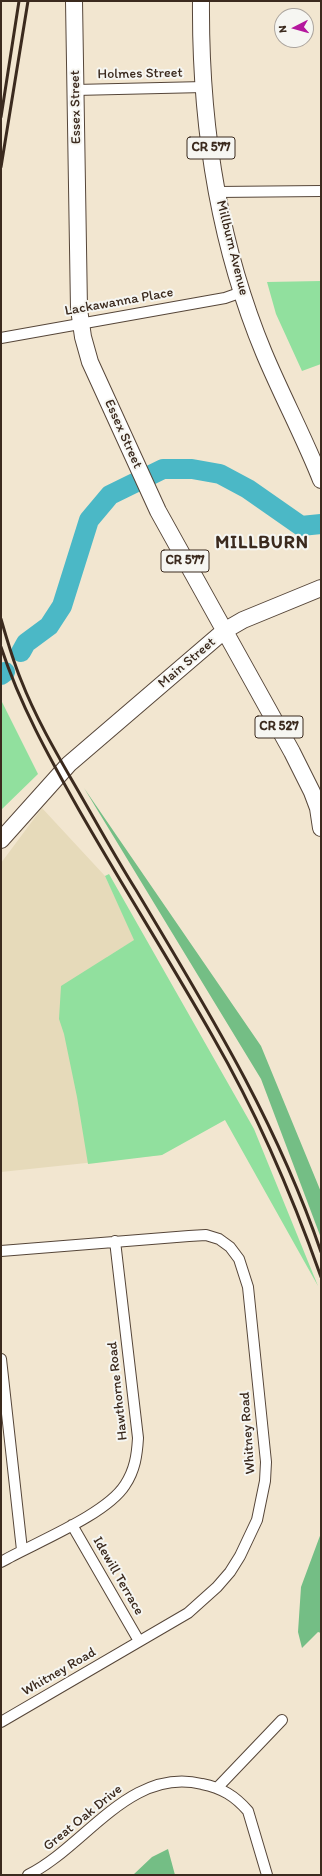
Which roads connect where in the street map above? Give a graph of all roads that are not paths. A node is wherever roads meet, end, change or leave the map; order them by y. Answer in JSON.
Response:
{"nodes":[{"id":1,"x":74,"y":1,"type":"edge"},
{"id":2,"x":201,"y":1,"type":"edge"},
{"id":3,"x":204,"y":87,"type":"junction"},
{"id":4,"x":75,"y":90,"type":"junction"},
{"id":5,"x":321,"y":191,"type":"edge"},
{"id":6,"x":217,"y":192,"type":"junction"},
{"id":7,"x":242,"y":292,"type":"junction"},
{"id":8,"x":80,"y":323,"type":"junction"},
{"id":9,"x":1,"y":338,"type":"edge"},
{"id":10,"x":321,"y":480,"type":"edge"},
{"id":11,"x":321,"y":588,"type":"edge"},
{"id":12,"x":224,"y":631,"type":"junction"},
{"id":13,"x":319,"y":809,"type":"edge"},
{"id":14,"x":321,"y":828,"type":"edge"},
{"id":15,"x":1,"y":840,"type":"edge"},
{"id":16,"x":115,"y":1240,"type":"junction"},
{"id":17,"x":1,"y":1251,"type":"edge"},
{"id":18,"x":1,"y":1359,"type":"edge"},
{"id":19,"x":72,"y":1525,"type":"junction"},
{"id":20,"x":22,"y":1550,"type":"junction"},
{"id":21,"x":1,"y":1562,"type":"edge"},
{"id":22,"x":139,"y":1641,"type":"junction"},
{"id":23,"x":282,"y":1720,"type":"dead end"},
{"id":24,"x":1,"y":1722,"type":"edge"},
{"id":25,"x":218,"y":1788,"type":"junction"},
{"id":26,"x":46,"y":1871,"type":"edge"},
{"id":27,"x":28,"y":1875,"type":"edge"},
{"id":28,"x":267,"y":1875,"type":"edge"}],
"edges":[{"from":1,"to":4,"type":"main road","name":"Essex Street","number":"CR 577"},
{"from":2,"to":3,"type":"main road","name":"Millburn Avenue","number":"CR 577"},
{"from":3,"to":4,"type":"street","name":"Holmes Street"},
{"from":3,"to":6,"type":"main road","name":"Millburn Avenue","number":"CR 577"},
{"from":4,"to":8,"type":"main road","name":"Essex Street","number":"CR 577"},
{"from":5,"to":6,"type":"street"},
{"from":6,"to":7,"type":"main road","name":"Millburn Avenue","number":"CR 577"},
{"from":7,"to":8,"type":"street","name":"Lackawanna Place"},
{"from":7,"to":10,"type":"main road","name":"Millburn Avenue","number":"CR 577"},
{"from":8,"to":9,"type":"street","name":"Lackawanna Place"},
{"from":8,"to":12,"type":"main road","name":"Essex Street","number":"CR 577"},
{"from":11,"to":12,"type":"main road","name":"Main Street"},
{"from":12,"to":13,"type":"main road","name":"Essex Street","number":"CR 527"},
{"from":12,"to":15,"type":"main road","name":"Main Street"},
{"from":13,"to":14,"type":"main road","name":"Essex Street","number":"CR 527"},
{"from":16,"to":17,"type":"street","name":"Whitney Road"},
{"from":16,"to":19,"type":"street","name":"Hawthorne Road"},
{"from":16,"to":22,"type":"street","name":"Whitney Road"},
{"from":18,"to":20,"type":"street"},
{"from":19,"to":20,"type":"street","name":"Hawthorne Road"},
{"from":19,"to":22,"type":"street","name":"Idewill Terrace"},
{"from":20,"to":21,"type":"street","name":"Hawthorne Road"},
{"from":22,"to":24,"type":"street","name":"Whitney Road"},
{"from":23,"to":25,"type":"street"},
{"from":25,"to":26,"type":"street","name":"Great Oak Drive"},
{"from":25,"to":28,"type":"street","name":"Great Oak Drive"},
{"from":26,"to":27,"type":"street","name":"Great Oak Drive"}]}
